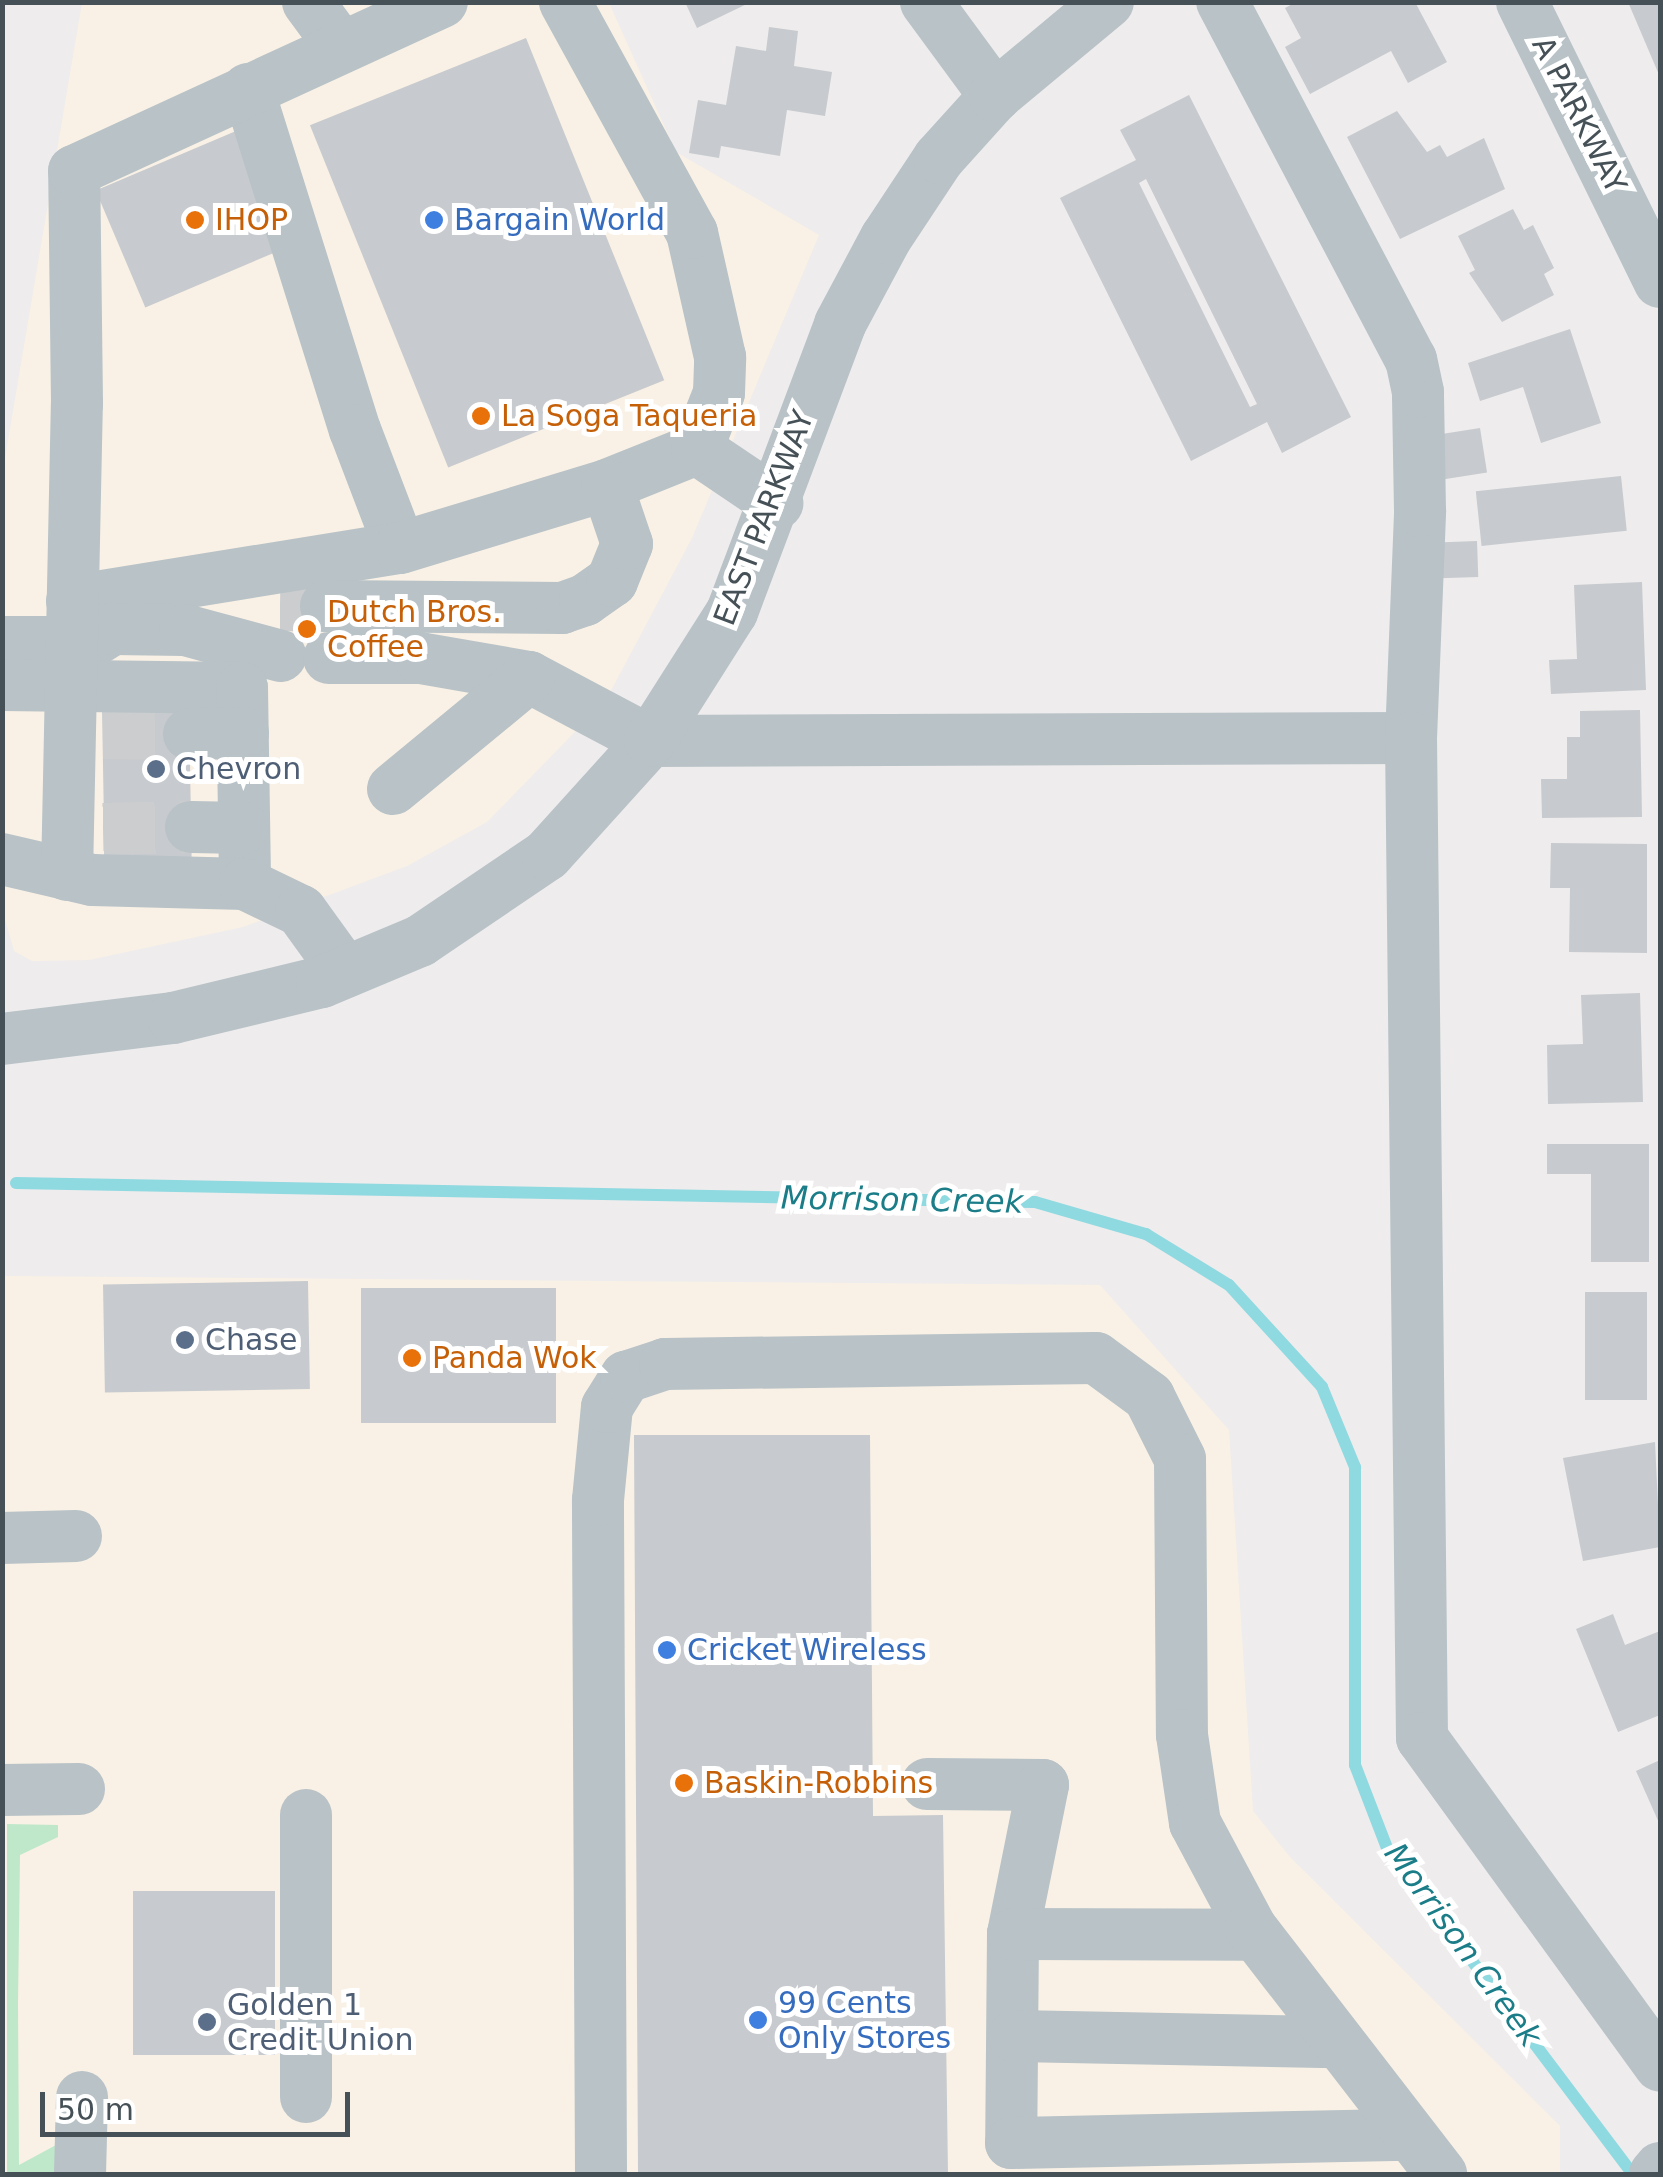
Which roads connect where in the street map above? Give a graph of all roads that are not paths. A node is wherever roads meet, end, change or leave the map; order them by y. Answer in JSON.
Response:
{"nodes":[{"id":1,"x":308,"y":2,"type":"edge"},
{"id":2,"x":442,"y":2,"type":"edge"},
{"id":3,"x":566,"y":2,"type":"edge"},
{"id":4,"x":1108,"y":2,"type":"edge"},
{"id":5,"x":1222,"y":2,"type":"edge"},
{"id":6,"x":1522,"y":2,"type":"edge"},
{"id":7,"x":935,"y":15,"type":"edge"},
{"id":8,"x":341,"y":47,"type":"junction"},
{"id":9,"x":248,"y":89,"type":"junction"},
{"id":10,"x":995,"y":96,"type":"junction"},
{"id":11,"x":1660,"y":282,"type":"edge"},
{"id":12,"x":697,"y":449,"type":"junction"},
{"id":13,"x":608,"y":484,"type":"junction"},
{"id":14,"x":777,"y":503,"type":"junction"},
{"id":15,"x":400,"y":548,"type":"junction"},
{"id":16,"x":136,"y":591,"type":"junction"},
{"id":17,"x":2,"y":642,"type":"edge"},
{"id":18,"x":79,"y":672,"type":"junction"},
{"id":19,"x":529,"y":678,"type":"junction"},
{"id":20,"x":2,"y":684,"type":"edge"},
{"id":21,"x":243,"y":733,"type":"junction"},
{"id":22,"x":190,"y":734,"type":"tunnel mouth"},
{"id":23,"x":1411,"y":738,"type":"junction"},
{"id":24,"x":650,"y":742,"type":"junction"},
{"id":25,"x":393,"y":789,"type":"dead end"},
{"id":26,"x":191,"y":827,"type":"tunnel mouth"},
{"id":27,"x":243,"y":828,"type":"junction"},
{"id":28,"x":80,"y":844,"type":"junction"},
{"id":29,"x":2,"y":860,"type":"edge"},
{"id":30,"x":245,"y":884,"type":"junction"},
{"id":31,"x":345,"y":972,"type":"junction"},
{"id":32,"x":2,"y":1040,"type":"edge"},
{"id":33,"x":76,"y":1536,"type":"dead end"},
{"id":34,"x":2,"y":1538,"type":"edge"},
{"id":35,"x":927,"y":1784,"type":"dead end"},
{"id":36,"x":79,"y":1789,"type":"dead end"},
{"id":37,"x":2,"y":1790,"type":"edge"},
{"id":38,"x":306,"y":1815,"type":"dead end"},
{"id":39,"x":1013,"y":1934,"type":"junction"},
{"id":40,"x":1256,"y":1935,"type":"junction"},
{"id":41,"x":1014,"y":2036,"type":"junction"},
{"id":42,"x":1336,"y":2042,"type":"junction"},
{"id":43,"x":1660,"y":2066,"type":"edge"},
{"id":44,"x":82,"y":2097,"type":"dead end"},
{"id":45,"x":306,"y":2098,"type":"dead end"},
{"id":46,"x":1407,"y":2135,"type":"junction"},
{"id":47,"x":1660,"y":2168,"type":"edge"},
{"id":48,"x":80,"y":2174,"type":"edge"},
{"id":49,"x":600,"y":2174,"type":"edge"},
{"id":50,"x":1441,"y":2174,"type":"edge"},
{"id":51,"x":1655,"y":2174,"type":"edge"}],
"edges":[{"from":1,"to":8,"type":"street"},
{"from":2,"to":8,"type":"street"},
{"from":3,"to":12,"type":"street"},
{"from":4,"to":10,"type":"street","name":"EAST PARKWAY"},
{"from":5,"to":23,"type":"street"},
{"from":6,"to":11,"type":"street","name":"A PARKWAY"},
{"from":7,"to":10,"type":"street"},
{"from":8,"to":9,"type":"street"},
{"from":9,"to":15,"type":"street"},
{"from":9,"to":18,"type":"street"},
{"from":10,"to":14,"type":"street","name":"EAST PARKWAY"},
{"from":12,"to":13,"type":"street"},
{"from":12,"to":14,"type":"street"},
{"from":13,"to":15,"type":"street"},
{"from":13,"to":16,"type":"street"},
{"from":14,"to":24,"type":"street","name":"EAST PARKWAY"},
{"from":15,"to":16,"type":"street"},
{"from":16,"to":18,"type":"street"},
{"from":17,"to":18,"type":"street"},
{"from":18,"to":19,"type":"street"},
{"from":18,"to":20,"type":"street"},
{"from":18,"to":21,"type":"street"},
{"from":18,"to":28,"type":"street"},
{"from":19,"to":24,"type":"street"},
{"from":19,"to":25,"type":"street"},
{"from":21,"to":22,"type":"street"},
{"from":21,"to":27,"type":"street"},
{"from":23,"to":24,"type":"street"},
{"from":23,"to":43,"type":"street"},
{"from":24,"to":31,"type":"street","name":"EAST PARKWAY"},
{"from":26,"to":27,"type":"street"},
{"from":27,"to":30,"type":"street"},
{"from":28,"to":29,"type":"street"},
{"from":28,"to":30,"type":"street"},
{"from":30,"to":31,"type":"street"},
{"from":31,"to":32,"type":"street","name":"EAST PARKWAY"},
{"from":33,"to":34,"type":"street"},
{"from":35,"to":39,"type":"street"},
{"from":36,"to":37,"type":"street"},
{"from":38,"to":45,"type":"street"},
{"from":39,"to":40,"type":"street"},
{"from":39,"to":41,"type":"street"},
{"from":40,"to":42,"type":"street"},
{"from":40,"to":49,"type":"street"},
{"from":41,"to":42,"type":"street"},
{"from":41,"to":46,"type":"street"},
{"from":42,"to":46,"type":"street"},
{"from":44,"to":48,"type":"street"},
{"from":46,"to":50,"type":"street"},
{"from":47,"to":51,"type":"street"}]}
